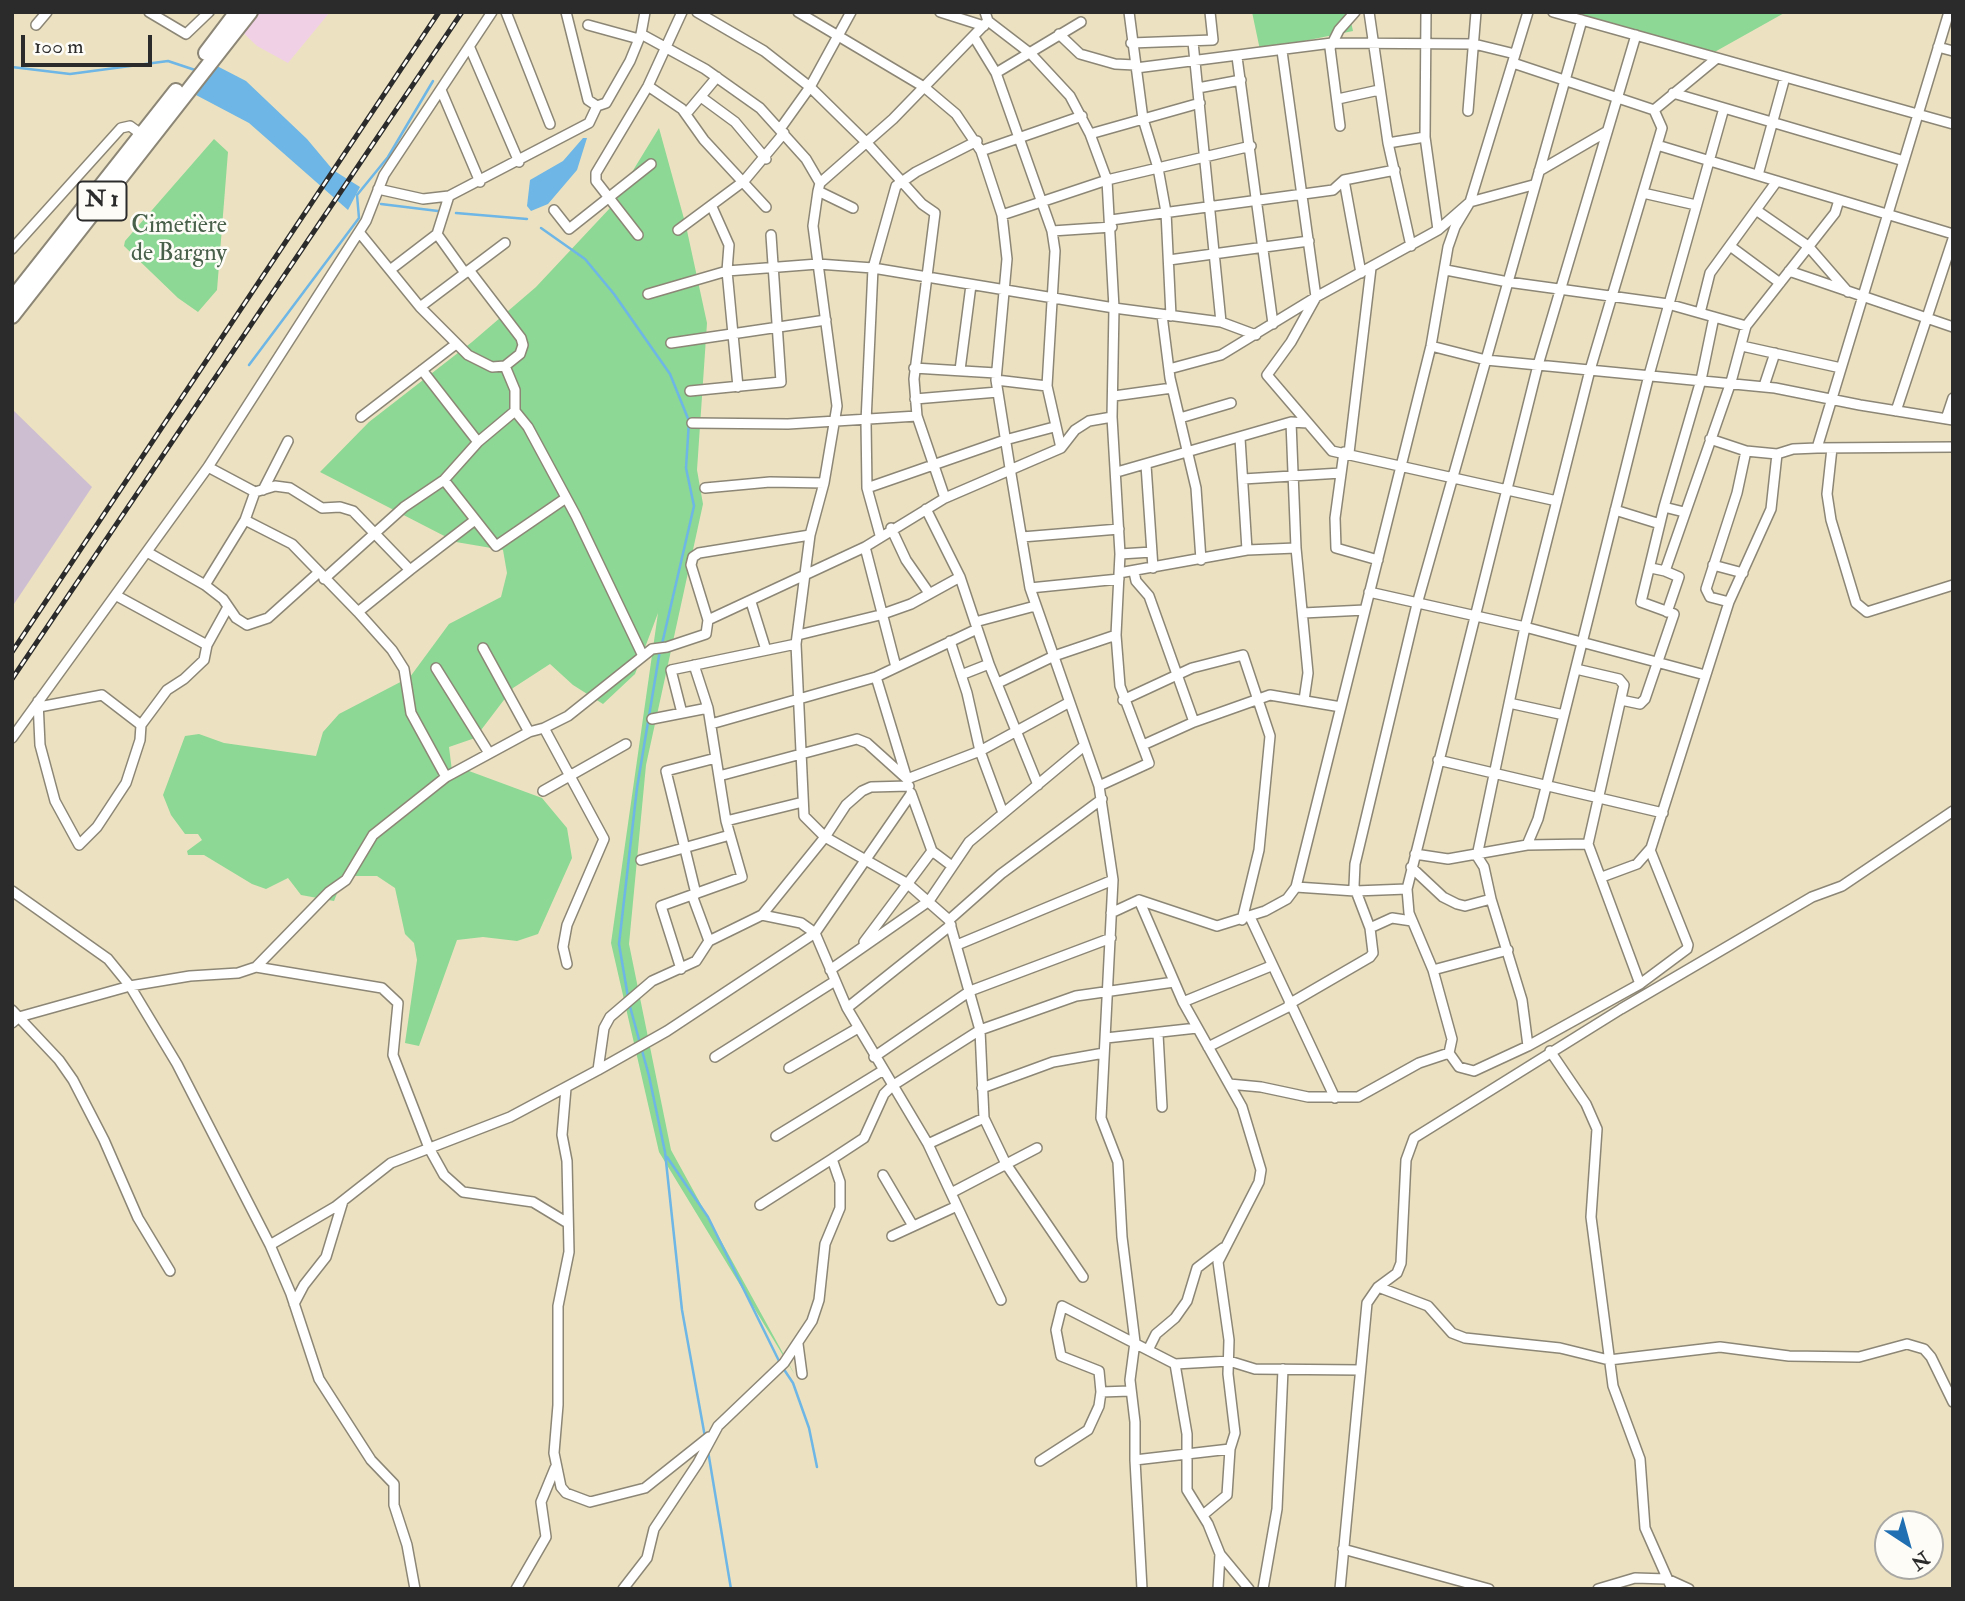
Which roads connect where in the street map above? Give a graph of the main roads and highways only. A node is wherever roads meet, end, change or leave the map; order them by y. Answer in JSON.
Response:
{"nodes":[{"id":1,"x":237,"y":12,"type":"edge"},
{"id":2,"x":250,"y":12,"type":"edge"},
{"id":3,"x":202,"y":65,"type":"junction"},
{"id":4,"x":188,"y":83,"type":"junction"},
{"id":5,"x":12,"y":299,"type":"edge"},
{"id":6,"x":12,"y":316,"type":"edge"}],
"edges":[{"from":1,"to":3,"type":"highway","number":"N 1"},
{"from":2,"to":3,"type":"highway","number":"N 1"},
{"from":3,"to":4,"type":"highway","number":"N 1"},
{"from":4,"to":5,"type":"highway","number":"N 1"},
{"from":4,"to":6,"type":"highway","number":"N 1"}]}
